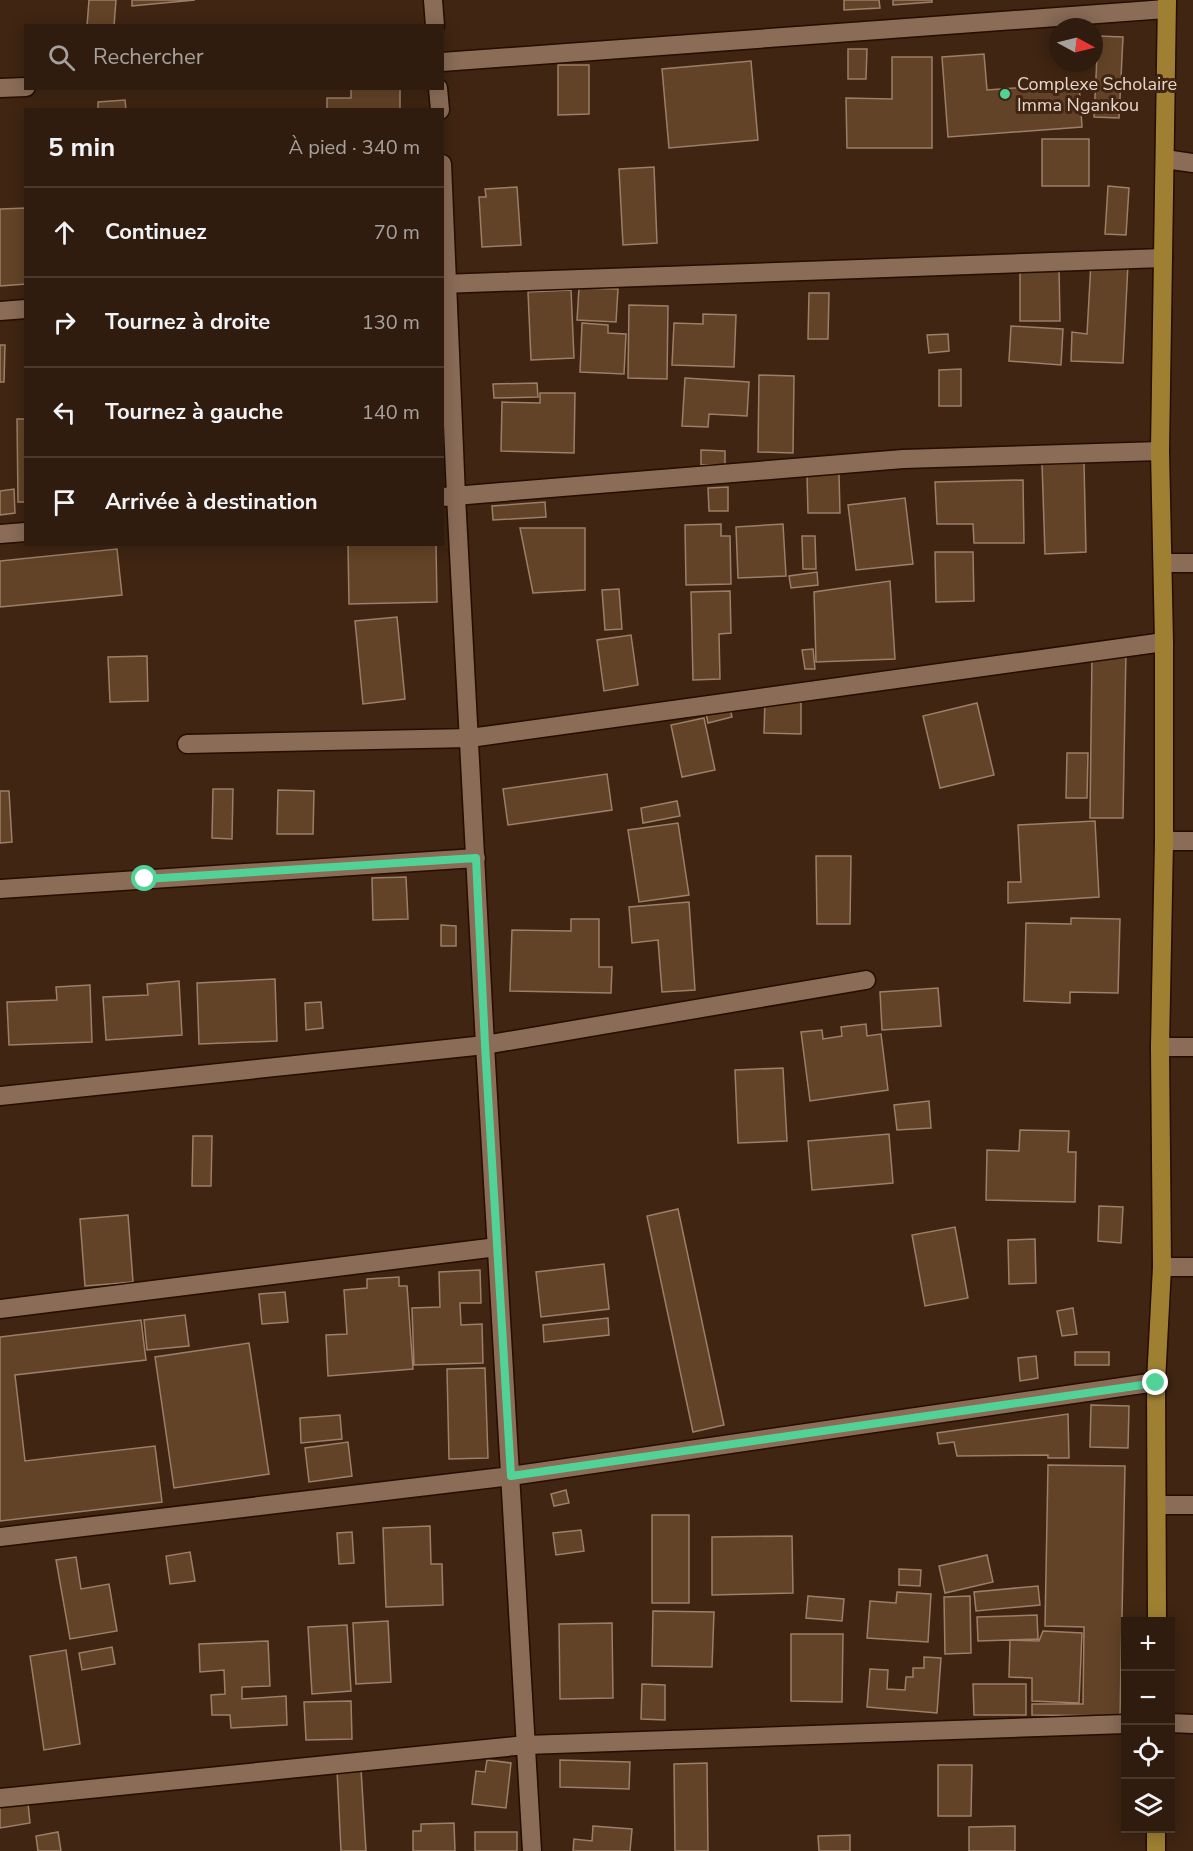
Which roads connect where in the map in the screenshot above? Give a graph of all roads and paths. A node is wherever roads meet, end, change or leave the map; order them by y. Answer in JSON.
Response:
{"nodes":[{"id":1,"x":433,"y":0,"type":"edge"},
{"id":2,"x":1167,"y":5,"type":"edge"},
{"id":3,"x":435,"y":24,"type":"edge"},
{"id":4,"x":444,"y":62,"type":"edge"},
{"id":5,"x":24,"y":87,"type":"edge"},
{"id":6,"x":0,"y":88,"type":"edge"},
{"id":7,"x":438,"y":90,"type":"edge"},
{"id":8,"x":440,"y":108,"type":"edge"},
{"id":9,"x":1165,"y":159,"type":"junction"},
{"id":10,"x":1193,"y":163,"type":"edge"},
{"id":11,"x":444,"y":224,"type":"edge"},
{"id":12,"x":1163,"y":258,"type":"junction"},
{"id":13,"x":446,"y":283,"type":"edge"},
{"id":14,"x":24,"y":309,"type":"edge"},
{"id":15,"x":0,"y":311,"type":"edge"},
{"id":16,"x":1160,"y":451,"type":"junction"},
{"id":17,"x":449,"y":497,"type":"edge"},
{"id":18,"x":24,"y":532,"type":"edge"},
{"id":19,"x":0,"y":534,"type":"edge"},
{"id":20,"x":1163,"y":563,"type":"junction"},
{"id":21,"x":1193,"y":563,"type":"edge"},
{"id":22,"x":1164,"y":642,"type":"junction"},
{"id":23,"x":470,"y":738,"type":"junction"},
{"id":24,"x":187,"y":744,"type":"dead end"},
{"id":25,"x":1164,"y":841,"type":"junction"},
{"id":26,"x":1193,"y":841,"type":"edge"},
{"id":27,"x":476,"y":858,"type":"junction"},
{"id":28,"x":0,"y":889,"type":"edge"},
{"id":29,"x":866,"y":980,"type":"dead end"},
{"id":30,"x":485,"y":1045,"type":"junction"},
{"id":31,"x":1160,"y":1047,"type":"junction"},
{"id":32,"x":1193,"y":1047,"type":"edge"},
{"id":33,"x":0,"y":1096,"type":"edge"},
{"id":34,"x":497,"y":1247,"type":"junction"},
{"id":35,"x":1162,"y":1267,"type":"junction"},
{"id":36,"x":1193,"y":1267,"type":"edge"},
{"id":37,"x":0,"y":1309,"type":"edge"},
{"id":38,"x":1156,"y":1383,"type":"junction"},
{"id":39,"x":511,"y":1476,"type":"junction"},
{"id":40,"x":1158,"y":1504,"type":"junction"},
{"id":41,"x":1193,"y":1505,"type":"edge"},
{"id":42,"x":0,"y":1538,"type":"edge"},
{"id":43,"x":1157,"y":1617,"type":"edge"},
{"id":44,"x":1175,"y":1723,"type":"edge"},
{"id":45,"x":1121,"y":1724,"type":"edge"},
{"id":46,"x":1193,"y":1724,"type":"edge"},
{"id":47,"x":526,"y":1745,"type":"junction"},
{"id":48,"x":0,"y":1798,"type":"edge"},
{"id":49,"x":1156,"y":1833,"type":"edge"},
{"id":50,"x":532,"y":1851,"type":"edge"},
{"id":51,"x":1156,"y":1851,"type":"edge"}],
"edges":[{"from":1,"to":3,"type":"street"},
{"from":2,"to":4,"type":"street"},
{"from":2,"to":9,"type":"highway"},
{"from":5,"to":6,"type":"street"},
{"from":7,"to":8,"type":"street"},
{"from":9,"to":10,"type":"street"},
{"from":9,"to":12,"type":"highway"},
{"from":11,"to":13,"type":"street"},
{"from":12,"to":13,"type":"street"},
{"from":12,"to":16,"type":"highway"},
{"from":13,"to":17,"type":"street"},
{"from":14,"to":15,"type":"street"},
{"from":16,"to":17,"type":"street"},
{"from":16,"to":20,"type":"highway"},
{"from":17,"to":23,"type":"street"},
{"from":18,"to":19,"type":"street"},
{"from":20,"to":21,"type":"street"},
{"from":20,"to":22,"type":"highway"},
{"from":22,"to":23,"type":"street"},
{"from":22,"to":25,"type":"highway"},
{"from":23,"to":24,"type":"street"},
{"from":23,"to":27,"type":"street"},
{"from":25,"to":26,"type":"street"},
{"from":25,"to":31,"type":"highway"},
{"from":27,"to":28,"type":"street"},
{"from":27,"to":30,"type":"street"},
{"from":29,"to":30,"type":"street"},
{"from":30,"to":33,"type":"street"},
{"from":30,"to":34,"type":"street"},
{"from":31,"to":32,"type":"street"},
{"from":31,"to":35,"type":"highway"},
{"from":34,"to":37,"type":"street"},
{"from":34,"to":39,"type":"street"},
{"from":35,"to":36,"type":"street"},
{"from":35,"to":38,"type":"highway"},
{"from":38,"to":39,"type":"street"},
{"from":38,"to":40,"type":"highway"},
{"from":39,"to":42,"type":"street"},
{"from":39,"to":47,"type":"street"},
{"from":40,"to":41,"type":"street"},
{"from":40,"to":43,"type":"highway"},
{"from":44,"to":46,"type":"street"},
{"from":45,"to":47,"type":"street"},
{"from":47,"to":48,"type":"street"},
{"from":47,"to":50,"type":"street"},
{"from":49,"to":51,"type":"highway"}]}
